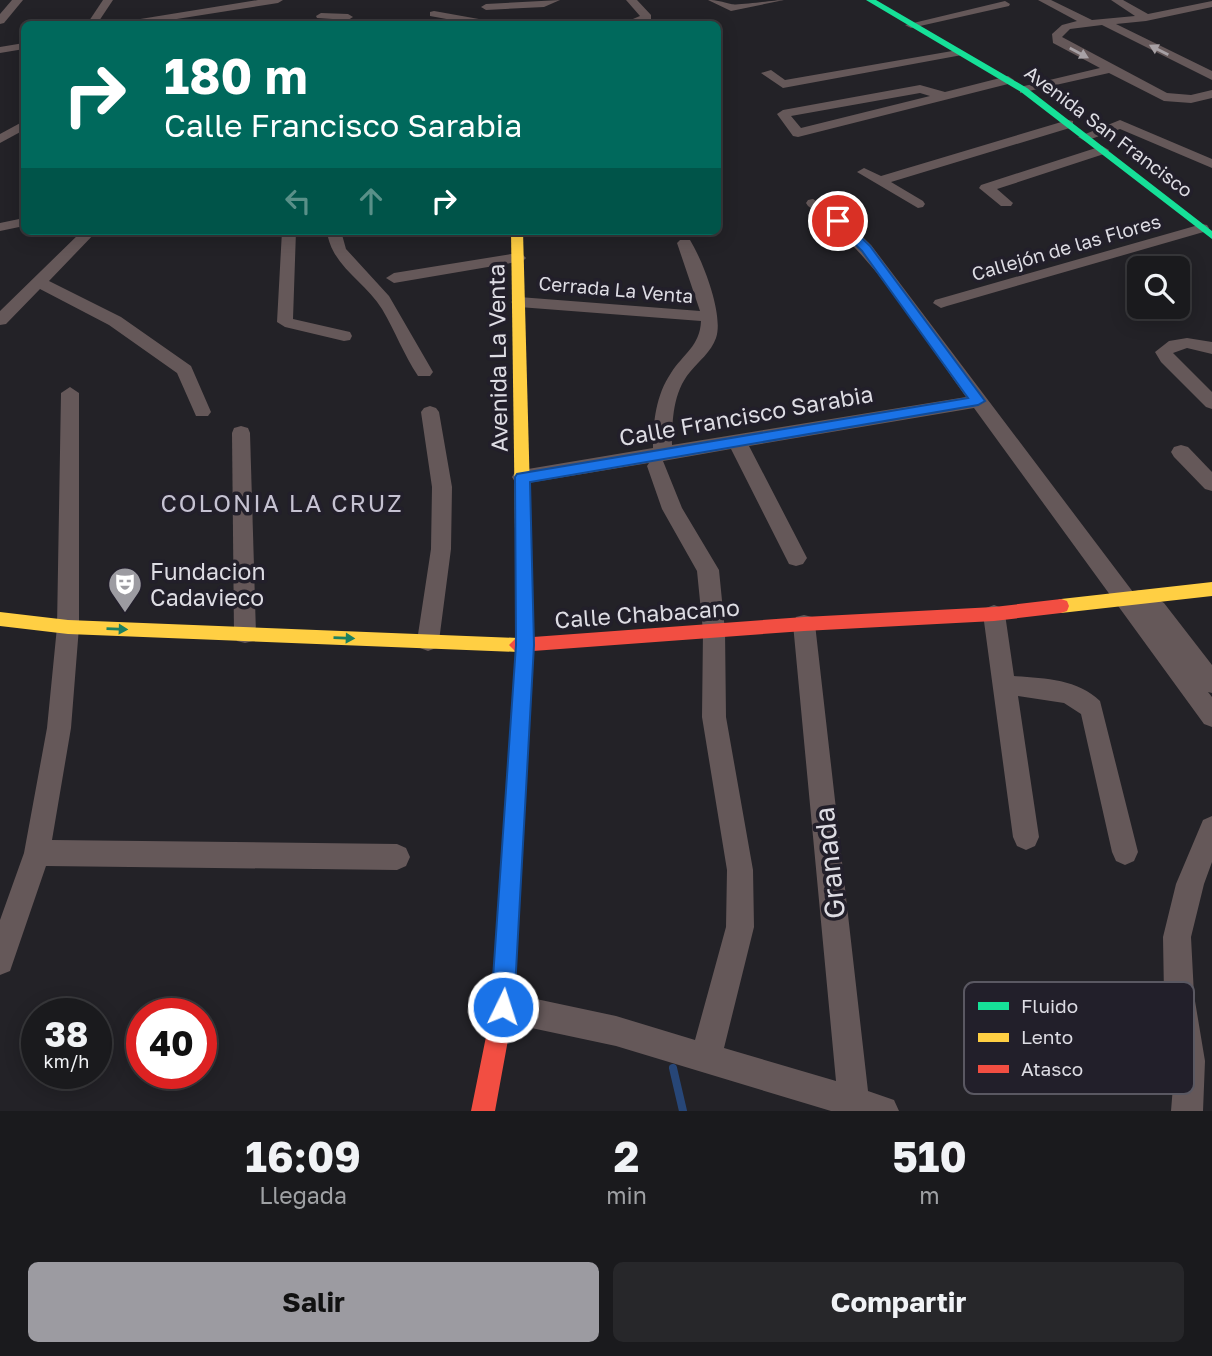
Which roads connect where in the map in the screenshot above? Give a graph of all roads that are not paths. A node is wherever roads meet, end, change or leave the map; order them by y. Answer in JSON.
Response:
{"nodes":[{"id":1,"x":108,"y":0,"type":"edge"},
{"id":2,"x":199,"y":0,"type":"edge"},
{"id":3,"x":278,"y":0,"type":"edge"},
{"id":4,"x":555,"y":0,"type":"edge"},
{"id":5,"x":631,"y":0,"type":"edge"},
{"id":6,"x":713,"y":0,"type":"edge"},
{"id":7,"x":779,"y":0,"type":"edge"},
{"id":8,"x":870,"y":0,"type":"edge"},
{"id":9,"x":1043,"y":0,"type":"edge"},
{"id":10,"x":1116,"y":0,"type":"edge"},
{"id":11,"x":1212,"y":2,"type":"edge"},
{"id":12,"x":485,"y":4,"type":"edge"},
{"id":13,"x":1005,"y":4,"type":"dead end"},
{"id":14,"x":10,"y":6,"type":"edge"},
{"id":15,"x":186,"y":13,"type":"junction"},
{"id":16,"x":434,"y":13,"type":"dead end"},
{"id":17,"x":320,"y":16,"type":"edge"},
{"id":18,"x":348,"y":17,"type":"dead end"},
{"id":19,"x":1146,"y":18,"type":"junction"},
{"id":20,"x":0,"y":21,"type":"edge"},
{"id":21,"x":94,"y":21,"type":"edge"},
{"id":22,"x":144,"y":21,"type":"edge"},
{"id":23,"x":475,"y":21,"type":"edge"},
{"id":24,"x":490,"y":21,"type":"edge"},
{"id":25,"x":635,"y":21,"type":"edge"},
{"id":26,"x":1090,"y":23,"type":"junction"},
{"id":27,"x":1106,"y":23,"type":"junction"},
{"id":28,"x":911,"y":25,"type":"junction"},
{"id":29,"x":5,"y":50,"type":"edge"},
{"id":30,"x":958,"y":53,"type":"junction"},
{"id":31,"x":0,"y":58,"type":"edge"},
{"id":32,"x":1111,"y":69,"type":"junction"},
{"id":33,"x":767,"y":73,"type":"dead end"},
{"id":34,"x":1212,"y":76,"type":"edge"},
{"id":35,"x":1002,"y":82,"type":"junction"},
{"id":36,"x":1024,"y":90,"type":"junction"},
{"id":37,"x":1212,"y":94,"type":"edge"},
{"id":38,"x":944,"y":96,"type":"junction"},
{"id":39,"x":1068,"y":124,"type":"junction"},
{"id":40,"x":21,"y":127,"type":"edge"},
{"id":41,"x":1085,"y":137,"type":"junction"},
{"id":42,"x":0,"y":139,"type":"edge"},
{"id":43,"x":1102,"y":150,"type":"junction"},
{"id":44,"x":1212,"y":164,"type":"edge"},
{"id":45,"x":864,"y":172,"type":"dead end"},
{"id":46,"x":879,"y":181,"type":"junction"},
{"id":47,"x":813,"y":203,"type":"dead end"},
{"id":48,"x":918,"y":204,"type":"dead end"},
{"id":49,"x":1006,"y":204,"type":"dead end"},
{"id":50,"x":21,"y":223,"type":"edge"},
{"id":51,"x":0,"y":227,"type":"edge"},
{"id":52,"x":1207,"y":232,"type":"edge"},
{"id":53,"x":86,"y":235,"type":"edge"},
{"id":54,"x":289,"y":235,"type":"edge"},
{"id":55,"x":334,"y":235,"type":"edge"},
{"id":56,"x":517,"y":235,"type":"edge"},
{"id":57,"x":685,"y":243,"type":"dead end"},
{"id":58,"x":518,"y":258,"type":"junction"},
{"id":59,"x":394,"y":278,"type":"dead end"},
{"id":60,"x":39,"y":282,"type":"junction"},
{"id":61,"x":519,"y":302,"type":"junction"},
{"id":62,"x":941,"y":303,"type":"dead end"},
{"id":63,"x":710,"y":317,"type":"junction"},
{"id":64,"x":0,"y":320,"type":"edge"},
{"id":65,"x":344,"y":336,"type":"dead end"},
{"id":66,"x":1212,"y":349,"type":"edge"},
{"id":67,"x":424,"y":372,"type":"dead end"},
{"id":68,"x":70,"y":393,"type":"dead end"},
{"id":69,"x":978,"y":401,"type":"junction"},
{"id":70,"x":1212,"y":403,"type":"edge"},
{"id":71,"x":202,"y":412,"type":"dead end"},
{"id":72,"x":430,"y":412,"type":"dead end"},
{"id":73,"x":241,"y":433,"type":"dead end"},
{"id":74,"x":737,"y":441,"type":"junction"},
{"id":75,"x":1181,"y":452,"type":"dead end"},
{"id":76,"x":660,"y":460,"type":"junction"},
{"id":77,"x":522,"y":477,"type":"junction"},
{"id":78,"x":1212,"y":484,"type":"edge"},
{"id":79,"x":796,"y":558,"type":"dead end"},
{"id":80,"x":1212,"y":589,"type":"edge"},
{"id":81,"x":1132,"y":600,"type":"junction"},
{"id":82,"x":994,"y":614,"type":"junction"},
{"id":83,"x":0,"y":619,"type":"edge"},
{"id":84,"x":804,"y":624,"type":"junction"},
{"id":85,"x":68,"y":627,"type":"junction"},
{"id":86,"x":714,"y":631,"type":"junction"},
{"id":87,"x":245,"y":634,"type":"junction"},
{"id":88,"x":428,"y":641,"type":"junction"},
{"id":89,"x":525,"y":645,"type":"junction"},
{"id":90,"x":1212,"y":683,"type":"edge"},
{"id":91,"x":1004,"y":685,"type":"junction"},
{"id":92,"x":1212,"y":716,"type":"edge"},
{"id":93,"x":1212,"y":829,"type":"edge"},
{"id":94,"x":1026,"y":837,"type":"dead end"},
{"id":95,"x":1125,"y":852,"type":"dead end"},
{"id":96,"x":37,"y":853,"type":"junction"},
{"id":97,"x":397,"y":857,"type":"dead end"},
{"id":98,"x":0,"y":961,"type":"edge"},
{"id":99,"x":1179,"y":982,"type":"edge"},
{"id":100,"x":503,"y":1007,"type":"junction"},
{"id":101,"x":706,"y":1057,"type":"junction"},
{"id":102,"x":869,"y":1106,"type":"edge"},
{"id":103,"x":483,"y":1111,"type":"edge"}],
"edges":[{"from":1,"to":21,"type":"street"},
{"from":2,"to":15,"type":"street"},
{"from":3,"to":15,"type":"street"},
{"from":4,"to":12,"type":"street"},
{"from":5,"to":25,"type":"street"},
{"from":6,"to":7,"type":"street"},
{"from":8,"to":28,"type":"street","name":"Avenida San Francisco"},
{"from":9,"to":26,"type":"street"},
{"from":10,"to":19,"type":"street"},
{"from":11,"to":19,"type":"street"},
{"from":12,"to":24,"type":"street"},
{"from":13,"to":28,"type":"street"},
{"from":14,"to":20,"type":"street"},
{"from":15,"to":22,"type":"street"},
{"from":16,"to":23,"type":"street"},
{"from":17,"to":18,"type":"street"},
{"from":19,"to":27,"type":"street"},
{"from":26,"to":27,"type":"street"},
{"from":26,"to":32,"type":"street","one_way":true},
{"from":34,"to":27,"type":"street","one_way":true},
{"from":28,"to":30,"type":"street","name":"Avenida San Francisco"},
{"from":29,"to":31,"type":"street"},
{"from":30,"to":33,"type":"street"},
{"from":30,"to":35,"type":"street","name":"Avenida San Francisco"},
{"from":32,"to":36,"type":"street"},
{"from":32,"to":37,"type":"street"},
{"from":35,"to":36,"type":"street","name":"Avenida San Francisco"},
{"from":35,"to":38,"type":"street"},
{"from":36,"to":39,"type":"street","name":"Avenida San Francisco"},
{"from":38,"to":38,"type":"street"},
{"from":39,"to":41,"type":"street","name":"Avenida San Francisco"},
{"from":39,"to":46,"type":"street"},
{"from":40,"to":42,"type":"street"},
{"from":41,"to":43,"type":"street","name":"Avenida San Francisco"},
{"from":41,"to":44,"type":"street"},
{"from":43,"to":49,"type":"street"},
{"from":43,"to":52,"type":"street","name":"Avenida San Francisco"},
{"from":45,"to":46,"type":"street"},
{"from":46,"to":48,"type":"street"},
{"from":47,"to":69,"type":"street"},
{"from":50,"to":51,"type":"street"},
{"from":52,"to":62,"type":"street","name":"Callejón de las Flores"},
{"from":53,"to":60,"type":"street"},
{"from":54,"to":65,"type":"street"},
{"from":55,"to":67,"type":"street"},
{"from":56,"to":58,"type":"street","name":"Avenida La Venta"},
{"from":57,"to":63,"type":"street"},
{"from":58,"to":59,"type":"street"},
{"from":58,"to":61,"type":"street","name":"Avenida La Venta"},
{"from":60,"to":64,"type":"street"},
{"from":60,"to":71,"type":"street"},
{"from":61,"to":63,"type":"street","name":"Cerrada La Venta"},
{"from":61,"to":77,"type":"street","name":"Avenida La Venta"},
{"from":63,"to":76,"type":"street"},
{"from":66,"to":70,"type":"street"},
{"from":68,"to":85,"type":"street"},
{"from":69,"to":74,"type":"street","name":"Calle Francisco Sarabia"},
{"from":69,"to":81,"type":"street"},
{"from":72,"to":88,"type":"street"},
{"from":73,"to":87,"type":"street"},
{"from":74,"to":76,"type":"street","name":"Calle Francisco Sarabia"},
{"from":74,"to":79,"type":"street"},
{"from":75,"to":78,"type":"street"},
{"from":76,"to":77,"type":"street","name":"Calle Francisco Sarabia"},
{"from":76,"to":86,"type":"street"},
{"from":77,"to":89,"type":"street","name":"Avenida La Venta"},
{"from":80,"to":81,"type":"street","name":"Calle Chabacano"},
{"from":81,"to":82,"type":"street","name":"Calle Chabacano"},
{"from":81,"to":90,"type":"street"},
{"from":81,"to":92,"type":"street"},
{"from":82,"to":84,"type":"street","name":"Calle Chabacano"},
{"from":82,"to":91,"type":"street"},
{"from":83,"to":85,"type":"street","name":"Calle Chabacano"},
{"from":84,"to":86,"type":"street","name":"Calle Chabacano"},
{"from":84,"to":102,"type":"street","name":"Granada"},
{"from":85,"to":87,"type":"street","name":"Calle Chabacano","one_way":true},
{"from":85,"to":96,"type":"street"},
{"from":86,"to":89,"type":"street","name":"Calle Chabacano"},
{"from":86,"to":101,"type":"street"},
{"from":87,"to":88,"type":"street","name":"Calle Chabacano","one_way":true},
{"from":88,"to":89,"type":"street","name":"Calle Chabacano"},
{"from":89,"to":100,"type":"street","name":"Avenida La Venta"},
{"from":91,"to":94,"type":"street"},
{"from":91,"to":95,"type":"street"},
{"from":93,"to":99,"type":"street"},
{"from":96,"to":97,"type":"street"},
{"from":96,"to":98,"type":"street"},
{"from":100,"to":101,"type":"street"},
{"from":100,"to":103,"type":"street","name":"Avenida La Venta"},
{"from":101,"to":102,"type":"street"}]}
